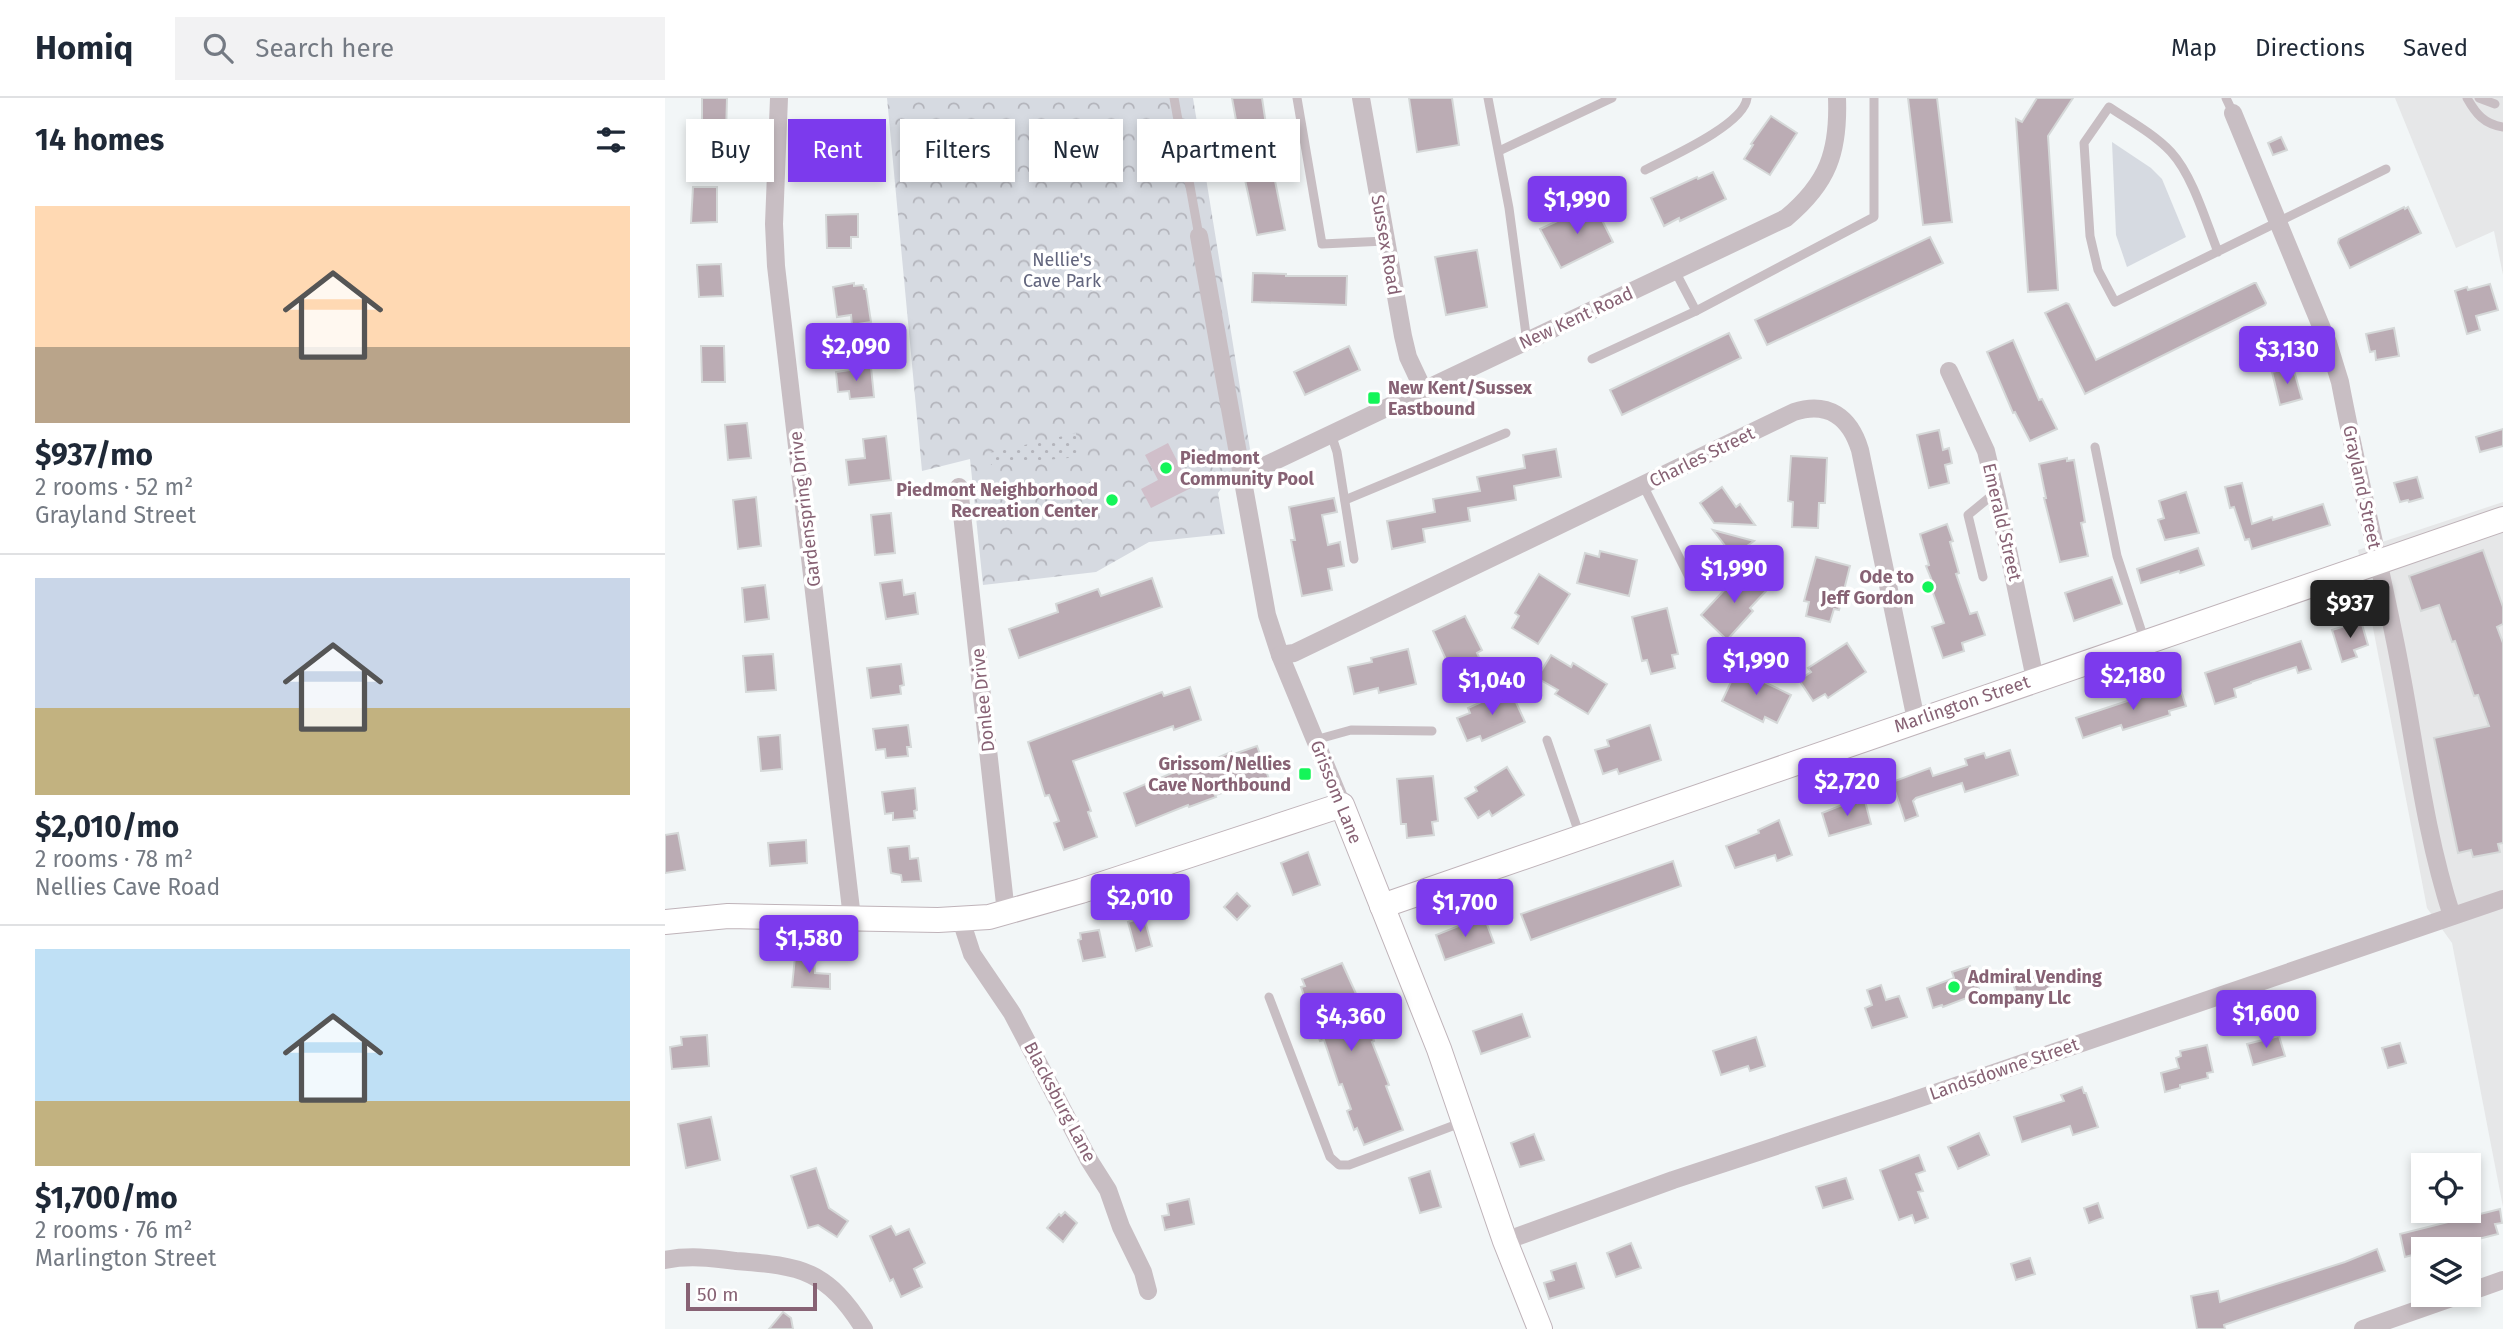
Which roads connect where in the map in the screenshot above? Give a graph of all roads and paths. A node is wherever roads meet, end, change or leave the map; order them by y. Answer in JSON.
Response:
{"nodes":[{"id":1,"x":779,"y":98,"type":"edge"},
{"id":2,"x":1174,"y":98,"type":"edge"},
{"id":3,"x":1297,"y":98,"type":"edge"},
{"id":4,"x":1361,"y":98,"type":"edge"},
{"id":5,"x":1488,"y":98,"type":"edge"},
{"id":6,"x":1612,"y":98,"type":"edge"},
{"id":7,"x":1747,"y":98,"type":"edge"},
{"id":8,"x":1837,"y":98,"type":"edge"},
{"id":9,"x":1874,"y":98,"type":"edge"},
{"id":10,"x":2467,"y":98,"type":"edge"},
{"id":11,"x":2479,"y":98,"type":"edge"},
{"id":12,"x":2495,"y":104,"type":"dead end"},
{"id":13,"x":2230,"y":105,"type":"edge"},
{"id":14,"x":2503,"y":127,"type":"edge"},
{"id":15,"x":1499,"y":151,"type":"junction"},
{"id":16,"x":2386,"y":169,"type":"dead end"},
{"id":17,"x":1645,"y":170,"type":"dead end"},
{"id":18,"x":2278,"y":223,"type":"junction"},
{"id":19,"x":1199,"y":236,"type":"joint"},
{"id":20,"x":1385,"y":242,"type":"junction"},
{"id":21,"x":2218,"y":252,"type":"junction"},
{"id":22,"x":1675,"y":271,"type":"junction"},
{"id":23,"x":1696,"y":311,"type":"junction"},
{"id":24,"x":1527,"y":342,"type":"junction"},
{"id":25,"x":1592,"y":359,"type":"dead end"},
{"id":26,"x":1949,"y":371,"type":"dead end"},
{"id":27,"x":1423,"y":390,"type":"junction"},
{"id":28,"x":1506,"y":433,"type":"dead end"},
{"id":29,"x":1331,"y":434,"type":"junction"},
{"id":30,"x":2095,"y":447,"type":"dead end"},
{"id":31,"x":1241,"y":477,"type":"junction"},
{"id":32,"x":1643,"y":485,"type":"junction"},
{"id":33,"x":959,"y":486,"type":"dead end"},
{"id":34,"x":1996,"y":492,"type":"junction"},
{"id":35,"x":1345,"y":500,"type":"junction"},
{"id":36,"x":2503,"y":519,"type":"edge"},
{"id":37,"x":1354,"y":559,"type":"dead end"},
{"id":38,"x":2377,"y":563,"type":"junction"},
{"id":39,"x":1983,"y":577,"type":"dead end"},
{"id":40,"x":1692,"y":583,"type":"dead end"},
{"id":41,"x":2145,"y":642,"type":"junction"},
{"id":42,"x":1280,"y":655,"type":"junction"},
{"id":43,"x":2035,"y":679,"type":"junction"},
{"id":44,"x":1916,"y":720,"type":"junction"},
{"id":45,"x":1432,"y":731,"type":"dead end"},
{"id":46,"x":1315,"y":740,"type":"junction"},
{"id":47,"x":1547,"y":740,"type":"dead end"},
{"id":48,"x":1342,"y":805,"type":"junction"},
{"id":49,"x":1580,"y":838,"type":"junction"},
{"id":50,"x":2503,"y":899,"type":"edge"},
{"id":51,"x":1382,"y":906,"type":"junction"},
{"id":52,"x":1006,"y":913,"type":"junction"},
{"id":53,"x":2452,"y":916,"type":"junction"},
{"id":54,"x":852,"y":918,"type":"junction"},
{"id":55,"x":961,"y":920,"type":"junction"},
{"id":56,"x":665,"y":922,"type":"edge"},
{"id":57,"x":1269,"y":998,"type":"dead end"},
{"id":58,"x":1464,"y":1122,"type":"junction"},
{"id":59,"x":1505,"y":1241,"type":"junction"},
{"id":60,"x":665,"y":1261,"type":"edge"},
{"id":61,"x":2503,"y":1280,"type":"edge"},
{"id":62,"x":2481,"y":1288,"type":"edge"},
{"id":63,"x":1148,"y":1291,"type":"dead end"},
{"id":64,"x":2426,"y":1307,"type":"edge"},
{"id":65,"x":864,"y":1329,"type":"edge"},
{"id":66,"x":1540,"y":1329,"type":"edge"},
{"id":67,"x":2363,"y":1329,"type":"edge"}],
"edges":[{"from":1,"to":54,"type":"street","name":"Gardenspring Drive"},
{"from":2,"to":19,"type":"lane"},
{"from":3,"to":20,"type":"lane"},
{"from":4,"to":20,"type":"street","name":"Sussex Road"},
{"from":5,"to":15,"type":"lane"},
{"from":6,"to":15,"type":"lane"},
{"from":7,"to":17,"type":"lane"},
{"from":8,"to":22,"type":"street","name":"New Kent Road"},
{"from":9,"to":23,"type":"lane"},
{"from":10,"to":14,"type":"lane"},
{"from":11,"to":12,"type":"lane"},
{"from":13,"to":18,"type":"street","name":"Grayland Street"},
{"from":15,"to":24,"type":"lane"},
{"from":16,"to":18,"type":"lane"},
{"from":18,"to":21,"type":"lane"},
{"from":18,"to":38,"type":"street","name":"Grayland Street"},
{"from":19,"to":31,"type":"street","name":"Grissom Lane"},
{"from":20,"to":27,"type":"street","name":"Sussex Road"},
{"from":21,"to":21,"type":"lane"},
{"from":22,"to":23,"type":"lane"},
{"from":22,"to":24,"type":"street","name":"New Kent Road"},
{"from":23,"to":25,"type":"lane"},
{"from":24,"to":27,"type":"street","name":"New Kent Road"},
{"from":26,"to":34,"type":"street","name":"Emerald Street"},
{"from":27,"to":29,"type":"street","name":"New Kent Road"},
{"from":28,"to":35,"type":"lane"},
{"from":29,"to":31,"type":"street","name":"New Kent Road"},
{"from":29,"to":35,"type":"lane"},
{"from":30,"to":41,"type":"lane"},
{"from":31,"to":42,"type":"street","name":"Grissom Lane"},
{"from":32,"to":40,"type":"lane"},
{"from":32,"to":42,"type":"street","name":"Charles Street"},
{"from":32,"to":44,"type":"street","name":"Charles Street"},
{"from":33,"to":52,"type":"street","name":"Donlee Drive"},
{"from":34,"to":39,"type":"lane"},
{"from":34,"to":43,"type":"street","name":"Emerald Street"},
{"from":35,"to":37,"type":"lane"},
{"from":36,"to":38,"type":"street","name":"Marlington Street"},
{"from":38,"to":41,"type":"street","name":"Marlington Street"},
{"from":38,"to":53,"type":"street","name":"Grayland Street"},
{"from":41,"to":43,"type":"street","name":"Marlington Street"},
{"from":42,"to":46,"type":"street","name":"Grissom Lane"},
{"from":43,"to":44,"type":"street","name":"Marlington Street"},
{"from":44,"to":49,"type":"street","name":"Marlington Street"},
{"from":45,"to":46,"type":"lane"},
{"from":46,"to":48,"type":"street","name":"Grissom Lane"},
{"from":47,"to":49,"type":"lane"},
{"from":48,"to":51,"type":"street","name":"Grissom Lane"},
{"from":48,"to":52,"type":"street"},
{"from":49,"to":51,"type":"street","name":"Marlington Street"},
{"from":50,"to":53,"type":"street","name":"Landsdowne Street"},
{"from":51,"to":58,"type":"street","name":"Grissom Lane"},
{"from":52,"to":55,"type":"street"},
{"from":53,"to":59,"type":"street","name":"Landsdowne Street"},
{"from":54,"to":55,"type":"street"},
{"from":54,"to":56,"type":"street"},
{"from":55,"to":63,"type":"street","name":"Blacksburg Lane"},
{"from":57,"to":58,"type":"lane"},
{"from":58,"to":59,"type":"street","name":"Grissom Lane"},
{"from":59,"to":66,"type":"street","name":"Grissom Lane"},
{"from":60,"to":65,"type":"street"},
{"from":61,"to":62,"type":"street"},
{"from":64,"to":67,"type":"street"}]}
